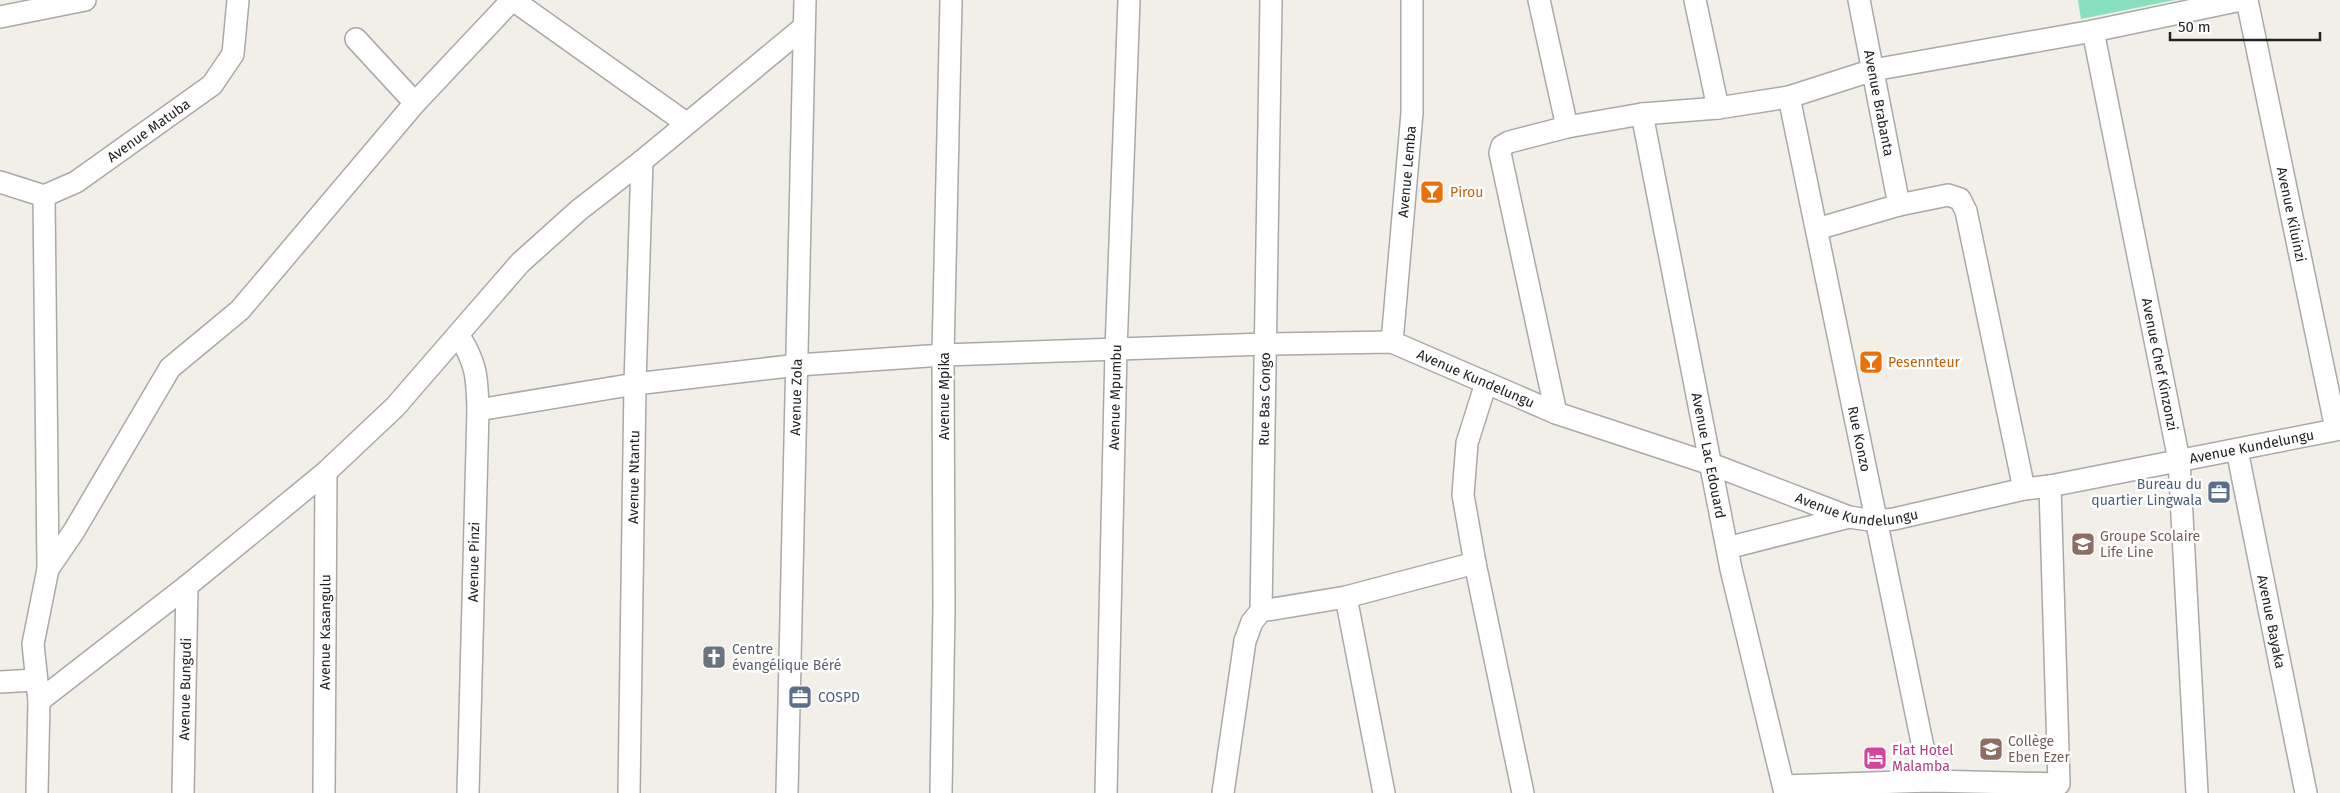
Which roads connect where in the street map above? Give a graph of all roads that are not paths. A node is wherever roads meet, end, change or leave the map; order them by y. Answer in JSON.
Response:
{"nodes":[{"id":1,"x":85,"y":0,"type":"edge"},
{"id":2,"x":238,"y":0,"type":"edge"},
{"id":3,"x":512,"y":0,"type":"edge"},
{"id":4,"x":805,"y":0,"type":"edge"},
{"id":5,"x":951,"y":0,"type":"edge"},
{"id":6,"x":1129,"y":0,"type":"edge"},
{"id":7,"x":1271,"y":0,"type":"edge"},
{"id":8,"x":1412,"y":0,"type":"edge"},
{"id":9,"x":1538,"y":0,"type":"edge"},
{"id":10,"x":1696,"y":0,"type":"edge"},
{"id":11,"x":1859,"y":0,"type":"edge"},
{"id":12,"x":2241,"y":0,"type":"edge"},
{"id":13,"x":2247,"y":0,"type":"edge"},
{"id":14,"x":0,"y":17,"type":"edge"},
{"id":15,"x":804,"y":28,"type":"junction"},
{"id":16,"x":2093,"y":31,"type":"junction"},
{"id":17,"x":356,"y":39,"type":"dead end"},
{"id":18,"x":1873,"y":70,"type":"junction"},
{"id":19,"x":1789,"y":97,"type":"junction"},
{"id":20,"x":415,"y":104,"type":"junction"},
{"id":21,"x":1718,"y":108,"type":"junction"},
{"id":22,"x":1642,"y":114,"type":"junction"},
{"id":23,"x":686,"y":123,"type":"junction"},
{"id":24,"x":1567,"y":127,"type":"junction"},
{"id":25,"x":642,"y":161,"type":"junction"},
{"id":26,"x":0,"y":182,"type":"edge"},
{"id":27,"x":44,"y":196,"type":"junction"},
{"id":28,"x":1899,"y":205,"type":"junction"},
{"id":29,"x":1817,"y":229,"type":"junction"},
{"id":30,"x":459,"y":336,"type":"junction"},
{"id":31,"x":1392,"y":342,"type":"junction"},
{"id":32,"x":1265,"y":344,"type":"junction"},
{"id":33,"x":1116,"y":350,"type":"junction"},
{"id":34,"x":943,"y":355,"type":"junction"},
{"id":35,"x":798,"y":365,"type":"junction"},
{"id":36,"x":1486,"y":383,"type":"junction"},
{"id":37,"x":635,"y":384,"type":"junction"},
{"id":38,"x":478,"y":410,"type":"junction"},
{"id":39,"x":1556,"y":413,"type":"junction"},
{"id":40,"x":2338,"y":429,"type":"edge"},
{"id":41,"x":2236,"y":450,"type":"junction"},
{"id":42,"x":2179,"y":460,"type":"junction"},
{"id":43,"x":1710,"y":464,"type":"junction"},
{"id":44,"x":326,"y":472,"type":"junction"},
{"id":45,"x":2050,"y":486,"type":"junction"},
{"id":46,"x":2024,"y":488,"type":"junction"},
{"id":47,"x":1849,"y":517,"type":"junction"},
{"id":48,"x":1876,"y":521,"type":"junction"},
{"id":49,"x":1727,"y":548,"type":"junction"},
{"id":50,"x":1475,"y":564,"type":"junction"},
{"id":51,"x":48,"y":569,"type":"junction"},
{"id":52,"x":187,"y":586,"type":"junction"},
{"id":53,"x":1346,"y":597,"type":"junction"},
{"id":54,"x":1261,"y":611,"type":"junction"},
{"id":55,"x":35,"y":680,"type":"junction"},
{"id":56,"x":0,"y":682,"type":"edge"},
{"id":57,"x":38,"y":702,"type":"junction"},
{"id":58,"x":1930,"y":781,"type":"junction"},
{"id":59,"x":2059,"y":788,"type":"edge"},
{"id":60,"x":1785,"y":789,"type":"edge"},
{"id":61,"x":36,"y":793,"type":"edge"},
{"id":62,"x":183,"y":793,"type":"edge"},
{"id":63,"x":324,"y":793,"type":"edge"},
{"id":64,"x":468,"y":793,"type":"edge"},
{"id":65,"x":629,"y":793,"type":"edge"},
{"id":66,"x":787,"y":793,"type":"edge"},
{"id":67,"x":941,"y":793,"type":"edge"},
{"id":68,"x":1106,"y":793,"type":"edge"},
{"id":69,"x":1223,"y":793,"type":"edge"},
{"id":70,"x":1384,"y":793,"type":"edge"},
{"id":71,"x":1522,"y":793,"type":"edge"},
{"id":72,"x":2197,"y":793,"type":"edge"},
{"id":73,"x":2306,"y":793,"type":"edge"}],
"edges":[{"from":1,"to":14,"type":"street"},
{"from":2,"to":27,"type":"street","name":"Avenue Matuba"},
{"from":3,"to":20,"type":"street"},
{"from":3,"to":23,"type":"street"},
{"from":4,"to":15,"type":"street","name":"Avenue Zola"},
{"from":5,"to":34,"type":"street","name":"Avenue Mpika"},
{"from":6,"to":33,"type":"street","name":"Avenue Mpumbu"},
{"from":7,"to":32,"type":"street","name":"Rue Bas Congo"},
{"from":8,"to":31,"type":"street","name":"Avenue Lemba"},
{"from":9,"to":24,"type":"street"},
{"from":10,"to":21,"type":"street"},
{"from":11,"to":18,"type":"street","name":"Avenue Brabanta"},
{"from":12,"to":16,"type":"street"},
{"from":13,"to":40,"type":"street","name":"Avenue Kiluinzi"},
{"from":15,"to":23,"type":"street"},
{"from":15,"to":35,"type":"street","name":"Avenue Zola"},
{"from":16,"to":18,"type":"street"},
{"from":16,"to":42,"type":"street","name":"Avenue Chef Kinzonzi"},
{"from":17,"to":20,"type":"street"},
{"from":18,"to":19,"type":"street"},
{"from":18,"to":28,"type":"street","name":"Avenue Brabanta"},
{"from":19,"to":21,"type":"street"},
{"from":19,"to":29,"type":"street","name":"Rue Konzo"},
{"from":20,"to":51,"type":"street"},
{"from":21,"to":22,"type":"street"},
{"from":22,"to":24,"type":"street"},
{"from":22,"to":43,"type":"street","name":"Avenue Lac Edouard"},
{"from":23,"to":25,"type":"street"},
{"from":24,"to":39,"type":"street"},
{"from":25,"to":30,"type":"street"},
{"from":25,"to":37,"type":"street","name":"Avenue Ntantu"},
{"from":26,"to":27,"type":"street"},
{"from":27,"to":51,"type":"street"},
{"from":28,"to":29,"type":"street"},
{"from":28,"to":46,"type":"street"},
{"from":29,"to":48,"type":"street","name":"Rue Konzo"},
{"from":30,"to":38,"type":"street","name":"Avenue Pinzi"},
{"from":30,"to":44,"type":"street"},
{"from":31,"to":32,"type":"street"},
{"from":31,"to":36,"type":"street","name":"Avenue Kundelungu"},
{"from":32,"to":33,"type":"street"},
{"from":32,"to":54,"type":"street","name":"Rue Bas Congo"},
{"from":33,"to":34,"type":"street"},
{"from":33,"to":68,"type":"street","name":"Avenue Mpumbu"},
{"from":34,"to":35,"type":"street"},
{"from":34,"to":67,"type":"street","name":"Avenue Mpika"},
{"from":35,"to":37,"type":"street"},
{"from":35,"to":66,"type":"street","name":"Avenue Zola"},
{"from":36,"to":39,"type":"street","name":"Avenue Kundelungu"},
{"from":36,"to":50,"type":"street"},
{"from":37,"to":38,"type":"street"},
{"from":37,"to":65,"type":"street","name":"Avenue Ntantu"},
{"from":38,"to":64,"type":"street","name":"Avenue Pinzi"},
{"from":39,"to":43,"type":"street","name":"Avenue Kundelungu"},
{"from":40,"to":41,"type":"street","name":"Avenue Kundelungu"},
{"from":41,"to":42,"type":"street","name":"Avenue Kundelungu"},
{"from":41,"to":73,"type":"street","name":"Avenue Bayaka"},
{"from":42,"to":45,"type":"street","name":"Avenue Kundelungu"},
{"from":42,"to":72,"type":"street","name":"Avenue Chef Kinzonzi"},
{"from":43,"to":47,"type":"street","name":"Avenue Kundelungu"},
{"from":43,"to":49,"type":"street","name":"Avenue Lac Edouard"},
{"from":44,"to":52,"type":"street"},
{"from":44,"to":63,"type":"street","name":"Avenue Kasangulu"},
{"from":45,"to":46,"type":"street","name":"Avenue Kundelungu"},
{"from":45,"to":59,"type":"street"},
{"from":46,"to":48,"type":"street","name":"Avenue Kundelungu"},
{"from":47,"to":48,"type":"street","name":"Avenue Kundelungu"},
{"from":47,"to":49,"type":"street"},
{"from":48,"to":58,"type":"street","name":"Rue Konzo"},
{"from":49,"to":60,"type":"street","name":"Avenue Lac Edouard"},
{"from":50,"to":53,"type":"street"},
{"from":50,"to":71,"type":"street"},
{"from":51,"to":55,"type":"street"},
{"from":52,"to":57,"type":"street"},
{"from":52,"to":62,"type":"street","name":"Avenue Bungudi"},
{"from":53,"to":54,"type":"street"},
{"from":53,"to":70,"type":"street"},
{"from":54,"to":69,"type":"street"},
{"from":55,"to":56,"type":"street"},
{"from":55,"to":57,"type":"street"},
{"from":57,"to":61,"type":"street"},
{"from":58,"to":59,"type":"street"},
{"from":58,"to":60,"type":"street"}]}
